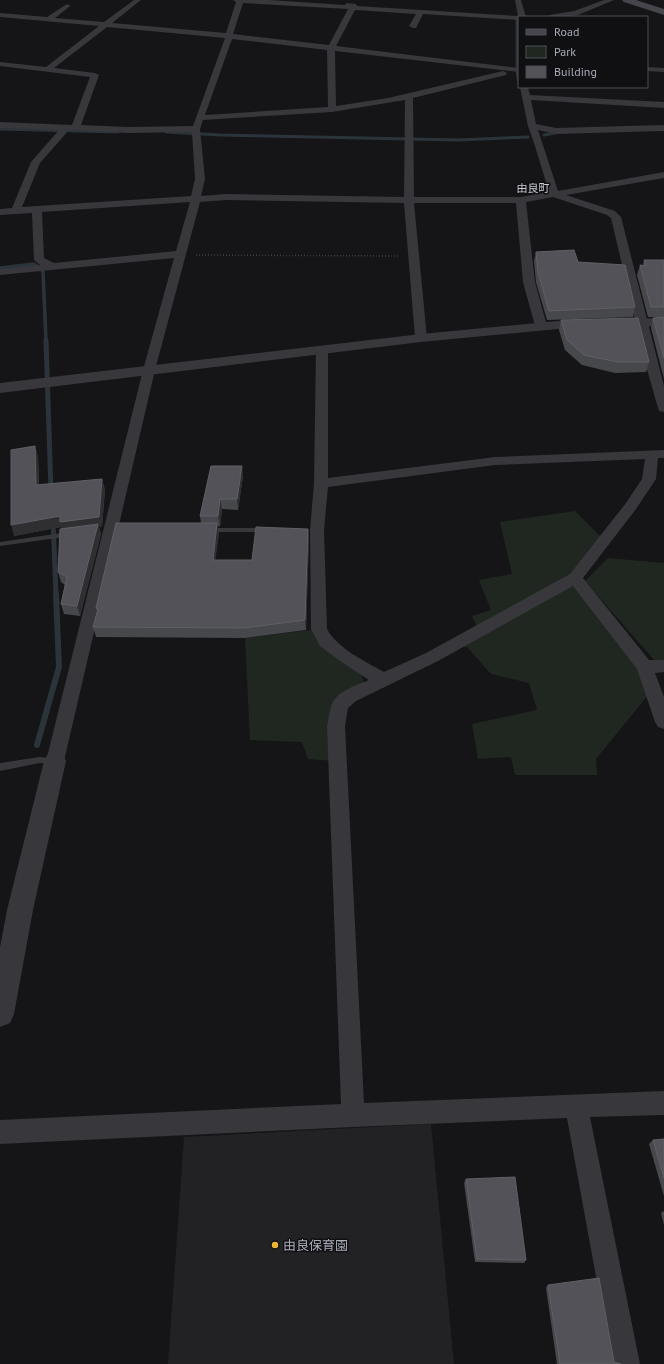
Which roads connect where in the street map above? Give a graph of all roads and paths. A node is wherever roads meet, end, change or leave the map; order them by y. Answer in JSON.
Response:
{"nodes":[{"id":1,"x":138,"y":0,"type":"edge"},
{"id":2,"x":236,"y":0,"type":"edge"},
{"id":3,"x":240,"y":0,"type":"edge"},
{"id":4,"x":282,"y":0,"type":"edge"},
{"id":5,"x":518,"y":0,"type":"edge"},
{"id":6,"x":611,"y":0,"type":"edge"},
{"id":7,"x":627,"y":0,"type":"edge"},
{"id":8,"x":355,"y":4,"type":"edge"},
{"id":9,"x":67,"y":6,"type":"dead end"},
{"id":10,"x":408,"y":8,"type":"dead end"},
{"id":11,"x":421,"y":12,"type":"junction"},
{"id":12,"x":664,"y":12,"type":"edge"},
{"id":13,"x":0,"y":14,"type":"edge"},
{"id":14,"x":522,"y":16,"type":"edge"},
{"id":15,"x":555,"y":16,"type":"edge"},
{"id":16,"x":518,"y":18,"type":"edge"},
{"id":17,"x":49,"y":19,"type":"junction"},
{"id":18,"x":105,"y":25,"type":"junction"},
{"id":19,"x":413,"y":26,"type":"dead end"},
{"id":20,"x":230,"y":36,"type":"junction"},
{"id":21,"x":331,"y":48,"type":"junction"},
{"id":22,"x":0,"y":64,"type":"edge"},
{"id":23,"x":48,"y":69,"type":"junction"},
{"id":24,"x":518,"y":70,"type":"edge"},
{"id":25,"x":518,"y":70,"type":"edge"},
{"id":26,"x":648,"y":70,"type":"edge"},
{"id":27,"x":664,"y":70,"type":"edge"},
{"id":28,"x":524,"y":88,"type":"edge"},
{"id":29,"x":409,"y":96,"type":"junction"},
{"id":30,"x":526,"y":97,"type":"junction"},
{"id":31,"x":664,"y":106,"type":"edge"},
{"id":32,"x":332,"y":109,"type":"junction"},
{"id":33,"x":198,"y":123,"type":"junction"},
{"id":34,"x":0,"y":125,"type":"edge"},
{"id":35,"x":532,"y":126,"type":"junction"},
{"id":36,"x":664,"y":128,"type":"edge"},
{"id":37,"x":71,"y":129,"type":"junction"},
{"id":38,"x":664,"y":175,"type":"edge"},
{"id":39,"x":554,"y":194,"type":"junction"},
{"id":40,"x":196,"y":198,"type":"junction"},
{"id":41,"x":409,"y":200,"type":"junction"},
{"id":42,"x":521,"y":200,"type":"junction"},
{"id":43,"x":37,"y":209,"type":"junction"},
{"id":44,"x":16,"y":211,"type":"junction"},
{"id":45,"x":0,"y":212,"type":"edge"},
{"id":46,"x":180,"y":254,"type":"junction"},
{"id":47,"x":414,"y":256,"type":"junction"},
{"id":48,"x":53,"y":267,"type":"junction"},
{"id":49,"x":0,"y":272,"type":"edge"},
{"id":50,"x":642,"y":321,"type":"junction"},
{"id":51,"x":664,"y":322,"type":"edge"},
{"id":52,"x":541,"y":326,"type":"junction"},
{"id":53,"x":421,"y":338,"type":"junction"},
{"id":54,"x":322,"y":350,"type":"junction"},
{"id":55,"x":149,"y":370,"type":"junction"},
{"id":56,"x":0,"y":388,"type":"edge"},
{"id":57,"x":664,"y":408,"type":"edge"},
{"id":58,"x":658,"y":454,"type":"edge"},
{"id":59,"x":664,"y":475,"type":"edge"},
{"id":60,"x":649,"y":476,"type":"junction"},
{"id":61,"x":321,"y":483,"type":"junction"},
{"id":62,"x":199,"y":530,"type":"edge"},
{"id":63,"x":278,"y":530,"type":"edge"},
{"id":64,"x":78,"y":533,"type":"edge"},
{"id":65,"x":0,"y":544,"type":"edge"},
{"id":66,"x":575,"y":578,"type":"junction"},
{"id":67,"x":664,"y":666,"type":"edge"},
{"id":68,"x":645,"y":667,"type":"junction"},
{"id":69,"x":383,"y":680,"type":"junction"},
{"id":70,"x":664,"y":722,"type":"edge"},
{"id":71,"x":55,"y":761,"type":"junction"},
{"id":72,"x":0,"y":766,"type":"edge"},
{"id":73,"x":0,"y":1014,"type":"edge"},
{"id":74,"x":664,"y":1102,"type":"edge"},
{"id":75,"x":576,"y":1107,"type":"junction"},
{"id":76,"x":353,"y":1115,"type":"junction"},
{"id":77,"x":0,"y":1132,"type":"edge"},
{"id":78,"x":626,"y":1364,"type":"edge"}],
"edges":[{"from":1,"to":18,"type":"street"},
{"from":2,"to":3,"type":"street"},
{"from":3,"to":8,"type":"street"},
{"from":3,"to":20,"type":"street"},
{"from":4,"to":8,"type":"street"},
{"from":5,"to":14,"type":"street"},
{"from":6,"to":15,"type":"street"},
{"from":7,"to":12,"type":"main road"},
{"from":8,"to":10,"type":"street"},
{"from":8,"to":11,"type":"street"},
{"from":8,"to":21,"type":"street"},
{"from":9,"to":17,"type":"street"},
{"from":11,"to":16,"type":"street"},
{"from":11,"to":19,"type":"street"},
{"from":13,"to":17,"type":"street"},
{"from":17,"to":18,"type":"street"},
{"from":18,"to":20,"type":"street"},
{"from":18,"to":23,"type":"street"},
{"from":20,"to":21,"type":"street"},
{"from":20,"to":33,"type":"street"},
{"from":21,"to":24,"type":"street"},
{"from":21,"to":32,"type":"street"},
{"from":22,"to":23,"type":"street"},
{"from":23,"to":37,"type":"street"},
{"from":25,"to":29,"type":"street"},
{"from":26,"to":27,"type":"street"},
{"from":28,"to":30,"type":"street"},
{"from":29,"to":32,"type":"street"},
{"from":29,"to":41,"type":"street"},
{"from":30,"to":31,"type":"street"},
{"from":30,"to":35,"type":"street"},
{"from":32,"to":33,"type":"street"},
{"from":33,"to":37,"type":"street"},
{"from":33,"to":40,"type":"street"},
{"from":34,"to":37,"type":"street"},
{"from":35,"to":36,"type":"street"},
{"from":35,"to":39,"type":"street"},
{"from":37,"to":44,"type":"street"},
{"from":38,"to":39,"type":"street"},
{"from":39,"to":42,"type":"street"},
{"from":39,"to":50,"type":"street"},
{"from":40,"to":41,"type":"street"},
{"from":40,"to":43,"type":"street"},
{"from":40,"to":46,"type":"street"},
{"from":41,"to":42,"type":"street"},
{"from":41,"to":47,"type":"street"},
{"from":42,"to":52,"type":"street"},
{"from":43,"to":44,"type":"street"},
{"from":43,"to":48,"type":"street"},
{"from":44,"to":45,"type":"street"},
{"from":46,"to":47,"type":"path"},
{"from":46,"to":48,"type":"street"},
{"from":46,"to":55,"type":"street"},
{"from":47,"to":53,"type":"street"},
{"from":48,"to":49,"type":"street"},
{"from":50,"to":51,"type":"street"},
{"from":50,"to":52,"type":"street"},
{"from":50,"to":57,"type":"street"},
{"from":52,"to":53,"type":"street"},
{"from":53,"to":54,"type":"street"},
{"from":54,"to":55,"type":"street"},
{"from":54,"to":61,"type":"street"},
{"from":55,"to":56,"type":"street"},
{"from":55,"to":71,"type":"street"},
{"from":58,"to":60,"type":"street"},
{"from":58,"to":61,"type":"street"},
{"from":59,"to":60,"type":"street"},
{"from":60,"to":66,"type":"street"},
{"from":61,"to":69,"type":"street"},
{"from":62,"to":63,"type":"lane"},
{"from":64,"to":65,"type":"lane"},
{"from":66,"to":68,"type":"street"},
{"from":66,"to":69,"type":"street"},
{"from":67,"to":68,"type":"street"},
{"from":68,"to":70,"type":"street"},
{"from":69,"to":76,"type":"street"},
{"from":71,"to":72,"type":"lane"},
{"from":71,"to":73,"type":"street"},
{"from":74,"to":75,"type":"street"},
{"from":75,"to":76,"type":"street"},
{"from":75,"to":78,"type":"street"},
{"from":76,"to":77,"type":"street"}]}
